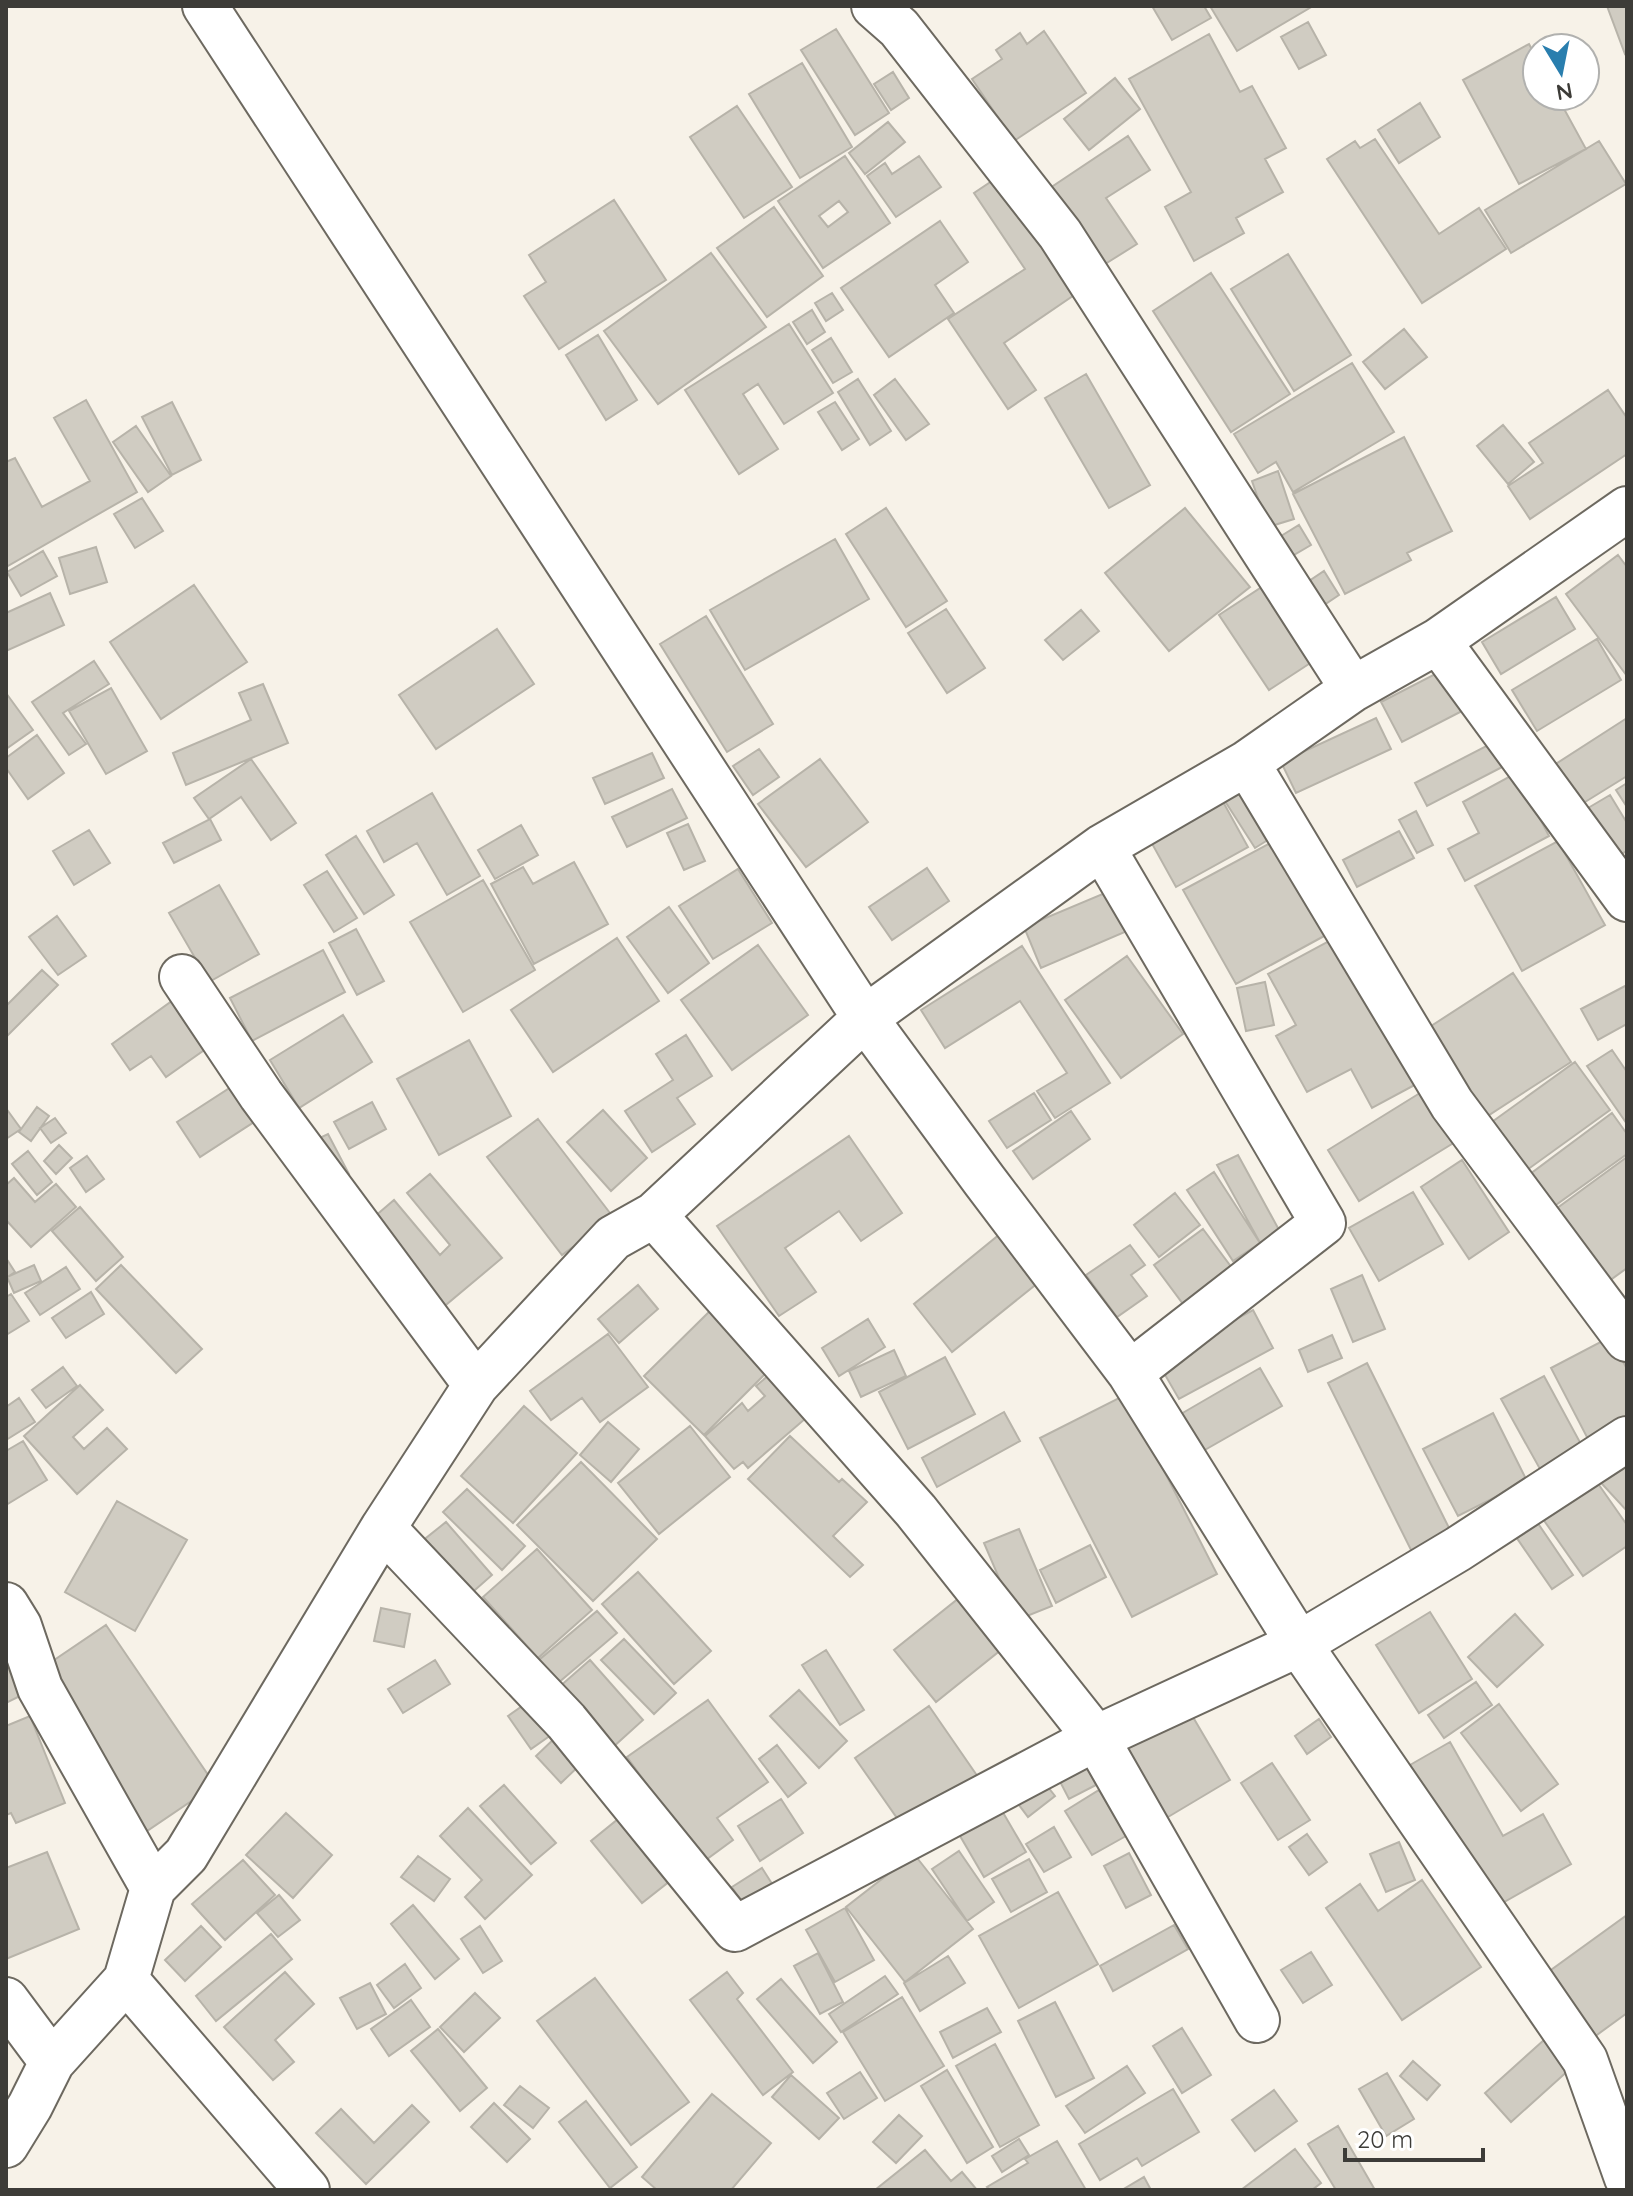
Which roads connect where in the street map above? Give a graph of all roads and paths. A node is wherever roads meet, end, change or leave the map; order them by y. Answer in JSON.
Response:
{"nodes":[{"id":1,"x":205,"y":6,"type":"edge"},
{"id":2,"x":874,"y":6,"type":"edge"},
{"id":3,"x":1627,"y":509,"type":"edge"},
{"id":4,"x":1438,"y":641,"type":"junction"},
{"id":5,"x":1353,"y":689,"type":"junction"},
{"id":6,"x":1247,"y":763,"type":"junction"},
{"id":7,"x":1102,"y":847,"type":"junction"},
{"id":8,"x":1627,"y":899,"type":"edge"},
{"id":9,"x":182,"y":977,"type":"dead end"},
{"id":10,"x":865,"y":1018,"type":"junction"},
{"id":11,"x":654,"y":1215,"type":"junction"},
{"id":12,"x":1627,"y":1339,"type":"edge"},
{"id":13,"x":1130,"y":1373,"type":"junction"},
{"id":14,"x":476,"y":1385,"type":"junction"},
{"id":15,"x":1627,"y":1439,"type":"edge"},
{"id":16,"x":383,"y":1528,"type":"junction"},
{"id":17,"x":6,"y":1605,"type":"edge"},
{"id":18,"x":1299,"y":1644,"type":"junction"},
{"id":19,"x":1096,"y":1738,"type":"junction"},
{"id":20,"x":153,"y":1888,"type":"junction"},
{"id":21,"x":126,"y":1980,"type":"junction"},
{"id":22,"x":6,"y":2000,"type":"edge"},
{"id":23,"x":1257,"y":2020,"type":"dead end"},
{"id":24,"x":52,"y":2062,"type":"junction"},
{"id":25,"x":6,"y":2145,"type":"edge"},
{"id":26,"x":1627,"y":2178,"type":"edge"},
{"id":27,"x":307,"y":2190,"type":"edge"}],
"edges":[{"from":1,"to":10,"type":"street"},
{"from":2,"to":5,"type":"street"},
{"from":3,"to":4,"type":"street"},
{"from":4,"to":5,"type":"street"},
{"from":4,"to":8,"type":"street"},
{"from":5,"to":6,"type":"street"},
{"from":6,"to":7,"type":"street"},
{"from":6,"to":12,"type":"street"},
{"from":7,"to":10,"type":"street"},
{"from":7,"to":13,"type":"street"},
{"from":9,"to":14,"type":"street"},
{"from":10,"to":11,"type":"street"},
{"from":10,"to":13,"type":"street"},
{"from":11,"to":14,"type":"street"},
{"from":11,"to":19,"type":"street"},
{"from":13,"to":18,"type":"street"},
{"from":14,"to":16,"type":"street"},
{"from":15,"to":18,"type":"street"},
{"from":16,"to":19,"type":"street"},
{"from":16,"to":20,"type":"street"},
{"from":17,"to":20,"type":"street"},
{"from":18,"to":19,"type":"street"},
{"from":18,"to":26,"type":"street"},
{"from":19,"to":23,"type":"street"},
{"from":20,"to":21,"type":"street"},
{"from":21,"to":24,"type":"street"},
{"from":21,"to":27,"type":"street"},
{"from":22,"to":24,"type":"street"},
{"from":24,"to":25,"type":"street"}]}
